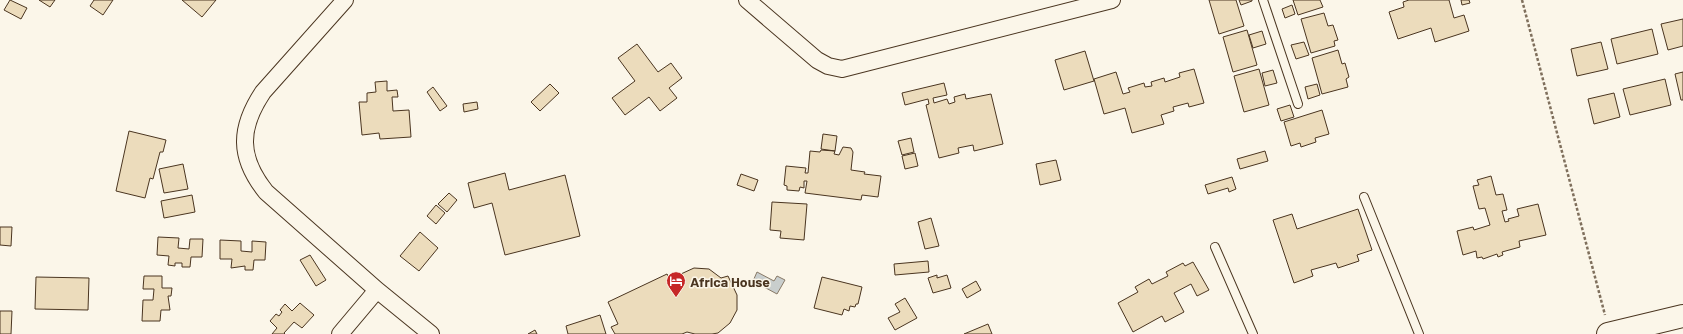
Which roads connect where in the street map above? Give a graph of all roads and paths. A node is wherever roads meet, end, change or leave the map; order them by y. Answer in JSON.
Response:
{"nodes":[{"id":1,"x":345,"y":0,"type":"edge"},
{"id":2,"x":747,"y":0,"type":"edge"},
{"id":3,"x":1112,"y":0,"type":"edge"},
{"id":4,"x":1263,"y":0,"type":"edge"},
{"id":5,"x":1522,"y":0,"type":"edge"},
{"id":6,"x":1298,"y":104,"type":"dead end"},
{"id":7,"x":1364,"y":197,"type":"dead end"},
{"id":8,"x":1215,"y":247,"type":"dead end"},
{"id":9,"x":377,"y":290,"type":"junction"},
{"id":10,"x":1683,"y":316,"type":"edge"},
{"id":11,"x":340,"y":334,"type":"edge"},
{"id":12,"x":431,"y":334,"type":"edge"},
{"id":13,"x":1253,"y":334,"type":"edge"},
{"id":14,"x":1419,"y":334,"type":"edge"},
{"id":15,"x":1609,"y":334,"type":"edge"}],
"edges":[{"from":1,"to":9,"type":"street"},
{"from":2,"to":3,"type":"street"},
{"from":4,"to":6,"type":"lane"},
{"from":5,"to":15,"type":"path"},
{"from":7,"to":14,"type":"lane"},
{"from":8,"to":13,"type":"lane"},
{"from":9,"to":11,"type":"street"},
{"from":9,"to":12,"type":"street"},
{"from":10,"to":15,"type":"street"}]}
